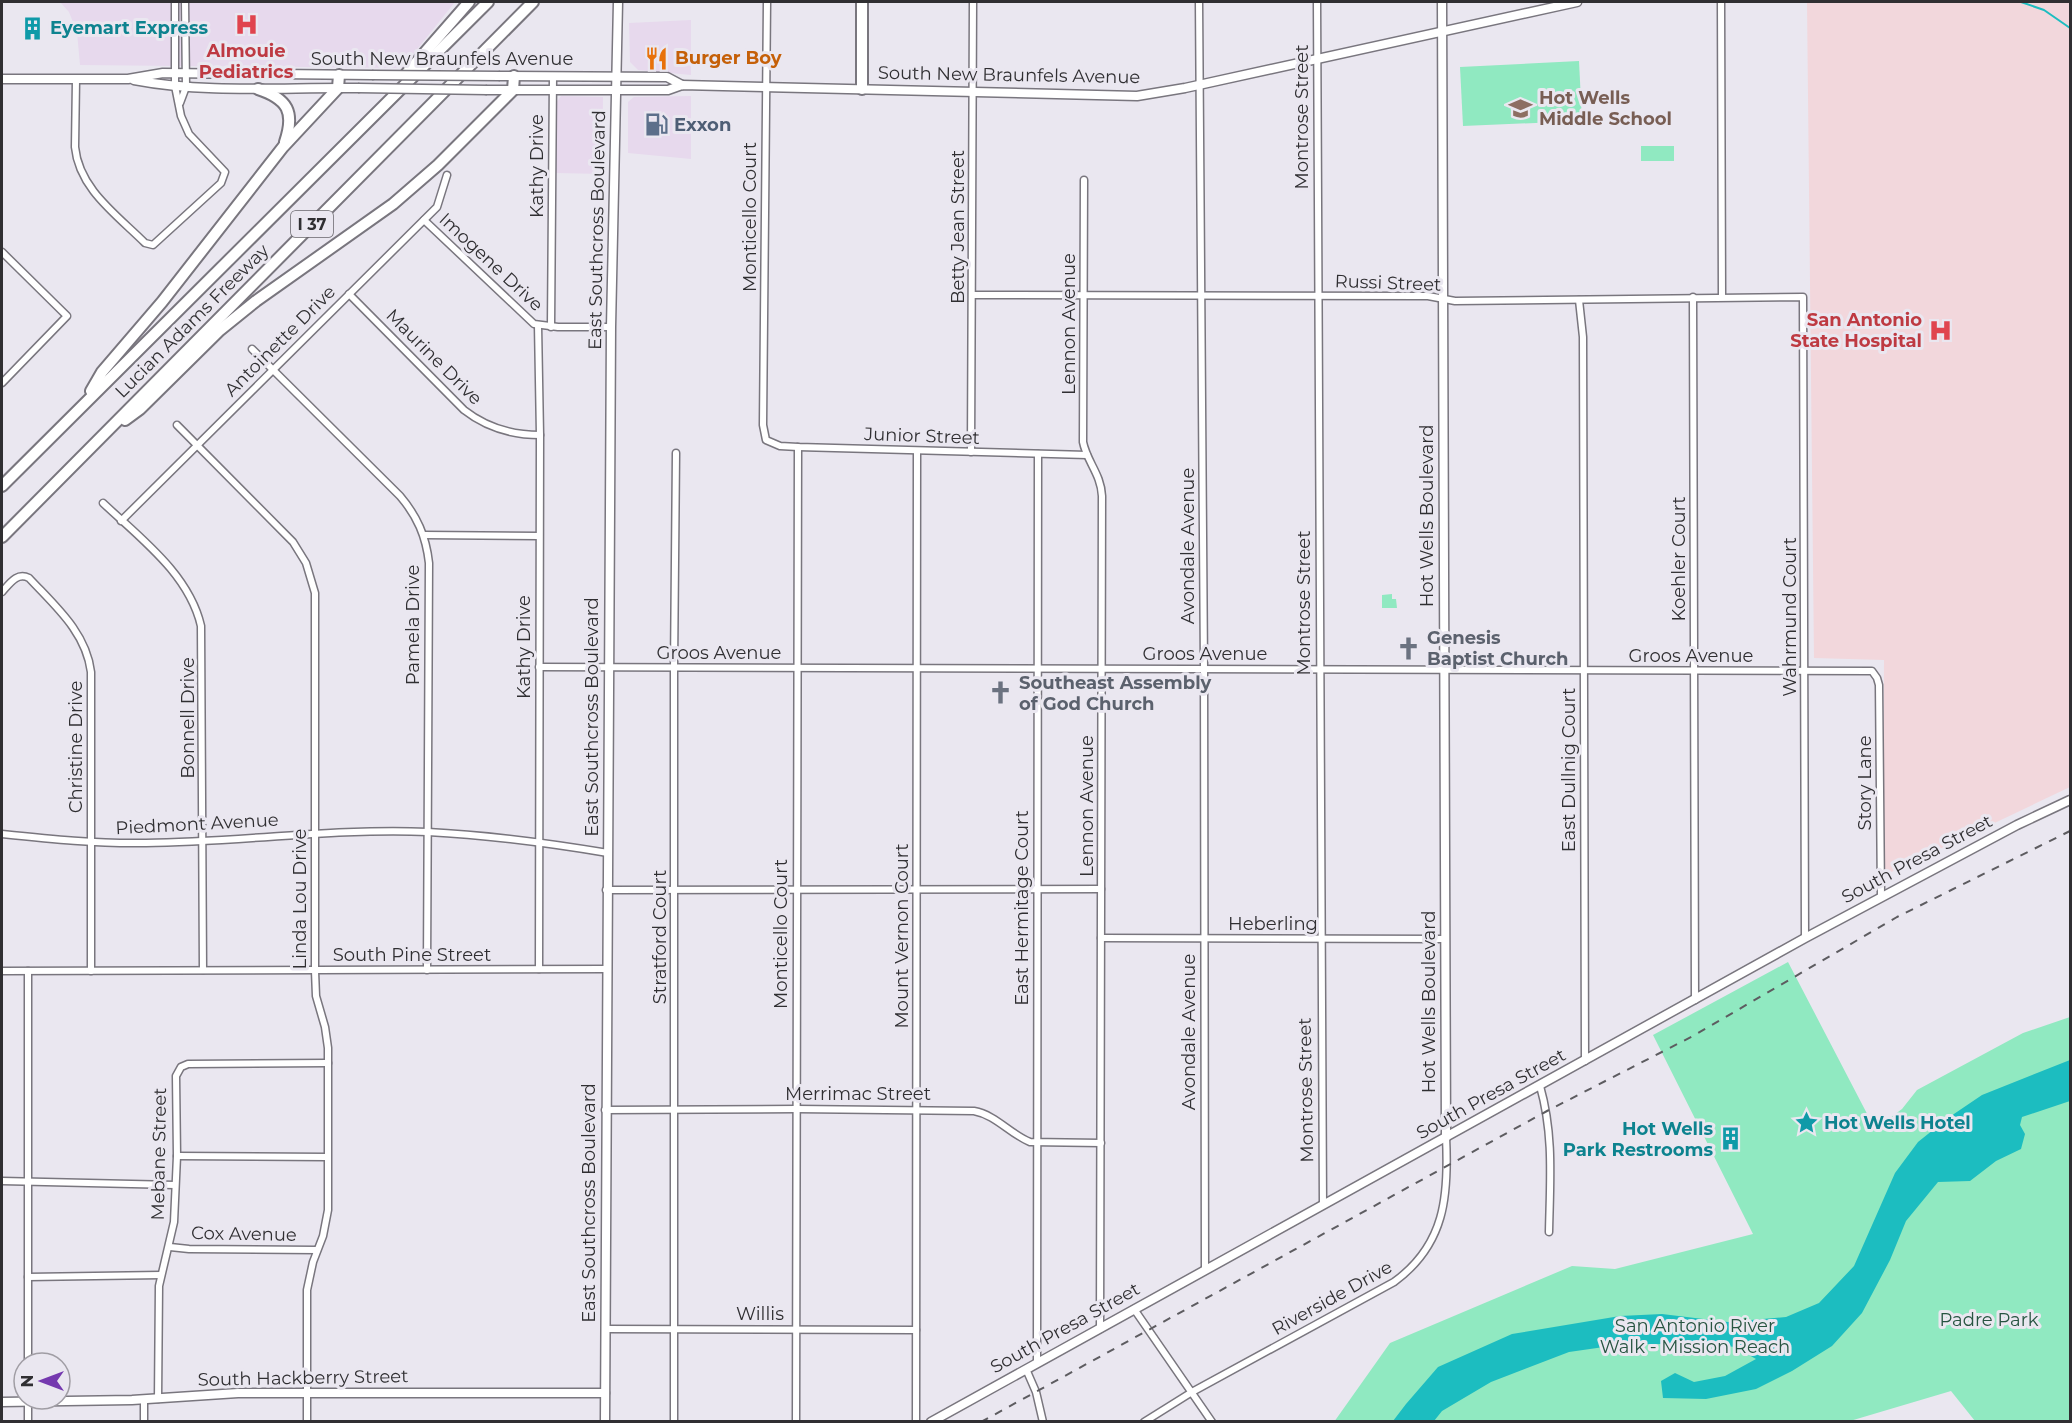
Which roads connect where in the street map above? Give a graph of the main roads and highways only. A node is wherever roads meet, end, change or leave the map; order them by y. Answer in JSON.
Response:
{"nodes":[{"id":1,"x":469,"y":2,"type":"edge"},
{"id":2,"x":488,"y":2,"type":"edge"},
{"id":3,"x":533,"y":2,"type":"edge"},
{"id":4,"x":617,"y":2,"type":"edge"},
{"id":5,"x":862,"y":2,"type":"edge"},
{"id":6,"x":1442,"y":2,"type":"edge"},
{"id":7,"x":1577,"y":2,"type":"edge"},
{"id":8,"x":1442,"y":31,"type":"junction"},
{"id":9,"x":339,"y":75,"type":"junction"},
{"id":10,"x":514,"y":76,"type":"junction"},
{"id":11,"x":616,"y":76,"type":"junction"},
{"id":12,"x":2,"y":79,"type":"edge"},
{"id":13,"x":128,"y":79,"type":"junction"},
{"id":14,"x":682,"y":85,"type":"junction"},
{"id":15,"x":338,"y":88,"type":"junction"},
{"id":16,"x":258,"y":89,"type":"junction"},
{"id":17,"x":862,"y":89,"type":"junction"},
{"id":18,"x":513,"y":90,"type":"junction"},
{"id":19,"x":616,"y":90,"type":"junction"},
{"id":20,"x":351,"y":138,"type":"junction"},
{"id":21,"x":283,"y":147,"type":"junction"},
{"id":22,"x":79,"y":408,"type":"junction"},
{"id":23,"x":91,"y":446,"type":"junction"},
{"id":24,"x":2,"y":486,"type":"edge"},
{"id":25,"x":2,"y":537,"type":"edge"},
{"id":26,"x":2070,"y":800,"type":"edge"},
{"id":27,"x":1446,"y":1137,"type":"junction"},
{"id":28,"x":605,"y":1393,"type":"junction"},
{"id":29,"x":72,"y":1400,"type":"edge"},
{"id":30,"x":604,"y":1422,"type":"edge"},
{"id":31,"x":931,"y":1422,"type":"edge"}],
"edges":[{"from":1,"to":20,"type":"highway"},
{"from":2,"to":20,"type":"highway","name":"Lucian Adams Freeway","number":"I 37"},
{"from":3,"to":23,"type":"highway","name":"Lucian Adams Freeway","number":"I 37"},
{"from":4,"to":11,"type":"main road","name":"East Southcross Boulevard"},
{"from":5,"to":17,"type":"highway"},
{"from":6,"to":8,"type":"main road","name":"Hot Wells Boulevard"},
{"from":7,"to":8,"type":"main road","name":"South New Braunfels Avenue"},
{"from":8,"to":17,"type":"main road","name":"South New Braunfels Avenue"},
{"from":8,"to":27,"type":"main road","name":"Hot Wells Boulevard"},
{"from":9,"to":10,"type":"main road","name":"South New Braunfels Avenue","bridge":true},
{"from":9,"to":13,"type":"main road","name":"South New Braunfels Avenue"},
{"from":9,"to":15,"type":"highway"},
{"from":10,"to":11,"type":"main road","name":"South New Braunfels Avenue"},
{"from":10,"to":18,"type":"highway"},
{"from":11,"to":14,"type":"main road","name":"South New Braunfels Avenue"},
{"from":11,"to":19,"type":"main road","name":"East Southcross Boulevard"},
{"from":12,"to":13,"type":"main road","name":"South New Braunfels Avenue"},
{"from":13,"to":16,"type":"main road","name":"South New Braunfels Avenue"},
{"from":14,"to":17,"type":"main road","name":"South New Braunfels Avenue"},
{"from":14,"to":19,"type":"main road","name":"South New Braunfels Avenue"},
{"from":15,"to":16,"type":"main road","name":"South New Braunfels Avenue"},
{"from":15,"to":18,"type":"main road","name":"South New Braunfels Avenue","bridge":true},
{"from":15,"to":21,"type":"highway"},
{"from":16,"to":21,"type":"highway"},
{"from":18,"to":19,"type":"main road","name":"South New Braunfels Avenue"},
{"from":18,"to":23,"type":"highway"},
{"from":19,"to":28,"type":"main road","name":"East Southcross Boulevard"},
{"from":20,"to":22,"type":"highway","name":"Lucian Adams Freeway","number":"I 37"},
{"from":21,"to":22,"type":"highway"},
{"from":22,"to":24,"type":"highway","name":"Lucian Adams Freeway","number":"I 37"},
{"from":23,"to":25,"type":"highway","name":"Lucian Adams Freeway","number":"I 37"},
{"from":26,"to":27,"type":"main road","name":"South Presa Street"},
{"from":27,"to":31,"type":"main road","name":"South Presa Street"},
{"from":28,"to":29,"type":"main road","name":"South Hackberry Street"},
{"from":28,"to":30,"type":"main road","name":"East Southcross Boulevard"}]}
